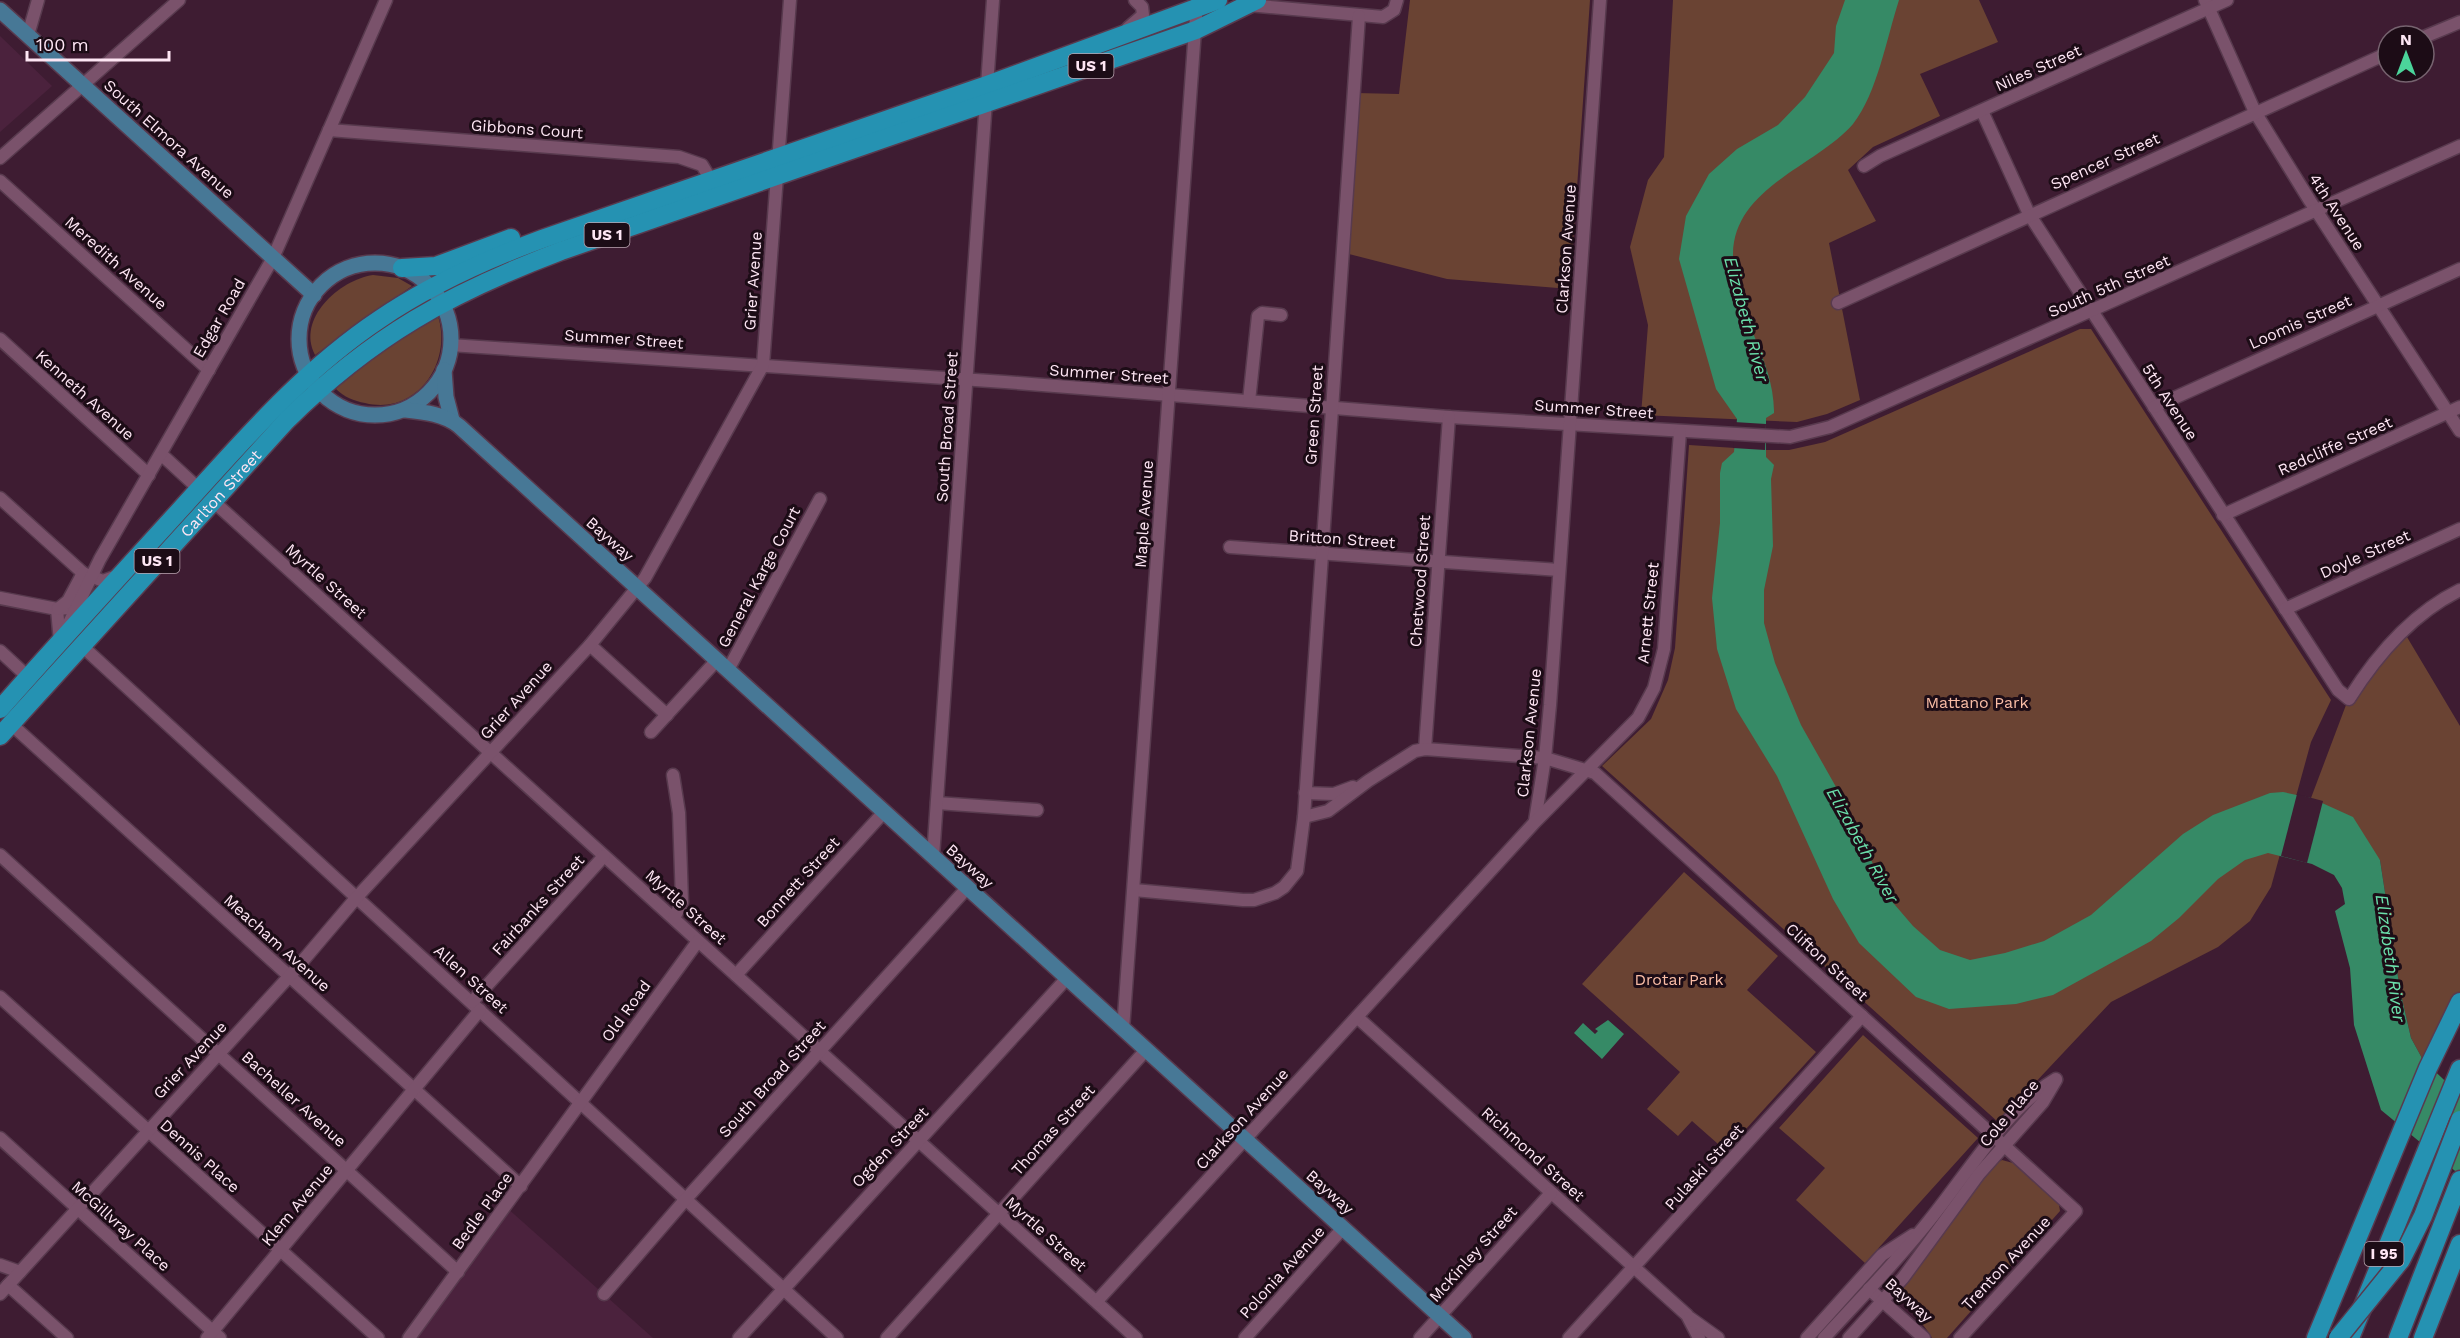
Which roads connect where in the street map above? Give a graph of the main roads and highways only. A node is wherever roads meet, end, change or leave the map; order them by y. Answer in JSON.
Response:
{"nodes":[{"id":1,"x":1218,"y":0,"type":"edge"},
{"id":2,"x":1252,"y":2,"type":"edge"},
{"id":3,"x":1197,"y":5,"type":"edge"},
{"id":4,"x":0,"y":10,"type":"edge"},
{"id":5,"x":987,"y":94,"type":"junction"},
{"id":6,"x":543,"y":239,"type":"junction"},
{"id":7,"x":402,"y":268,"type":"junction"},
{"id":8,"x":314,"y":295,"type":"junction"},
{"id":9,"x":436,"y":295,"type":"junction"},
{"id":10,"x":444,"y":370,"type":"junction"},
{"id":11,"x":307,"y":375,"type":"junction"},
{"id":12,"x":318,"y":389,"type":"junction"},
{"id":13,"x":405,"y":410,"type":"junction"},
{"id":14,"x":452,"y":420,"type":"junction"},
{"id":15,"x":206,"y":495,"type":"junction"},
{"id":16,"x":4,"y":723,"type":"edge"},
{"id":17,"x":2460,"y":1002,"type":"edge"},
{"id":18,"x":2460,"y":1069,"type":"edge"},
{"id":19,"x":2460,"y":1120,"type":"edge"},
{"id":20,"x":2460,"y":1180,"type":"edge"},
{"id":21,"x":2460,"y":1244,"type":"edge"},
{"id":22,"x":1464,"y":1338,"type":"edge"},
{"id":23,"x":2316,"y":1338,"type":"edge"},
{"id":24,"x":2338,"y":1338,"type":"edge"},
{"id":25,"x":2350,"y":1338,"type":"edge"},
{"id":26,"x":2398,"y":1338,"type":"edge"},
{"id":27,"x":2423,"y":1338,"type":"edge"}],
"edges":[{"from":1,"to":3,"type":"highway","number":"US 1"},
{"from":2,"to":5,"type":"highway","number":"US 1"},
{"from":3,"to":5,"type":"highway","number":"US 1"},
{"from":4,"to":8,"type":"main road","name":"South Elmora Avenue"},
{"from":5,"to":6,"type":"highway","number":"US 1"},
{"from":5,"to":9,"type":"highway","number":"US 1"},
{"from":6,"to":7,"type":"highway"},
{"from":6,"to":9,"type":"highway","number":"US 1"},
{"from":7,"to":8,"type":"main road"},
{"from":7,"to":9,"type":"main road"},
{"from":8,"to":11,"type":"main road"},
{"from":9,"to":10,"type":"main road"},
{"from":9,"to":11,"type":"highway","name":"Carlton Street"},
{"from":9,"to":12,"type":"highway","name":"Carlton Street","number":"US 1"},
{"from":10,"to":13,"type":"main road"},
{"from":10,"to":14,"type":"main road"},
{"from":11,"to":12,"type":"main road"},
{"from":11,"to":15,"type":"highway","name":"Carlton Street","number":"US 1"},
{"from":12,"to":13,"type":"main road"},
{"from":12,"to":15,"type":"highway","name":"Carlton Street","number":"US 1"},
{"from":13,"to":14,"type":"main road","name":"Bayway"},
{"from":14,"to":22,"type":"main road","name":"Bayway"},
{"from":15,"to":16,"type":"highway","name":"Carlton Street","number":"US 1"},
{"from":15,"to":16,"type":"highway","number":"US 1"},
{"from":17,"to":23,"type":"highway"},
{"from":18,"to":25,"type":"highway","number":"I 95"},
{"from":19,"to":24,"type":"highway","bridge":true},
{"from":20,"to":26,"type":"highway","number":"I 95"},
{"from":21,"to":27,"type":"highway"}]}
